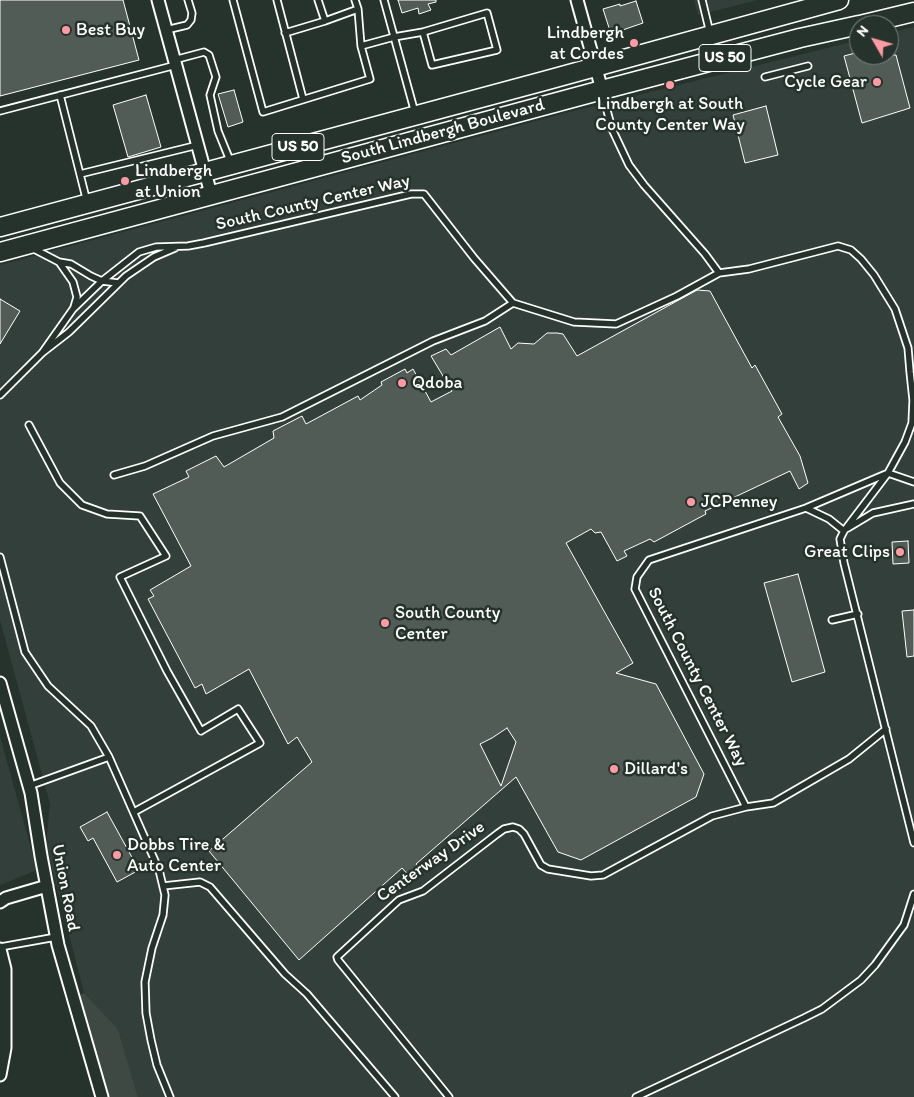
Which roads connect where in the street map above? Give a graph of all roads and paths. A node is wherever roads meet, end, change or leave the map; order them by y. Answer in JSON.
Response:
{"nodes":[{"id":1,"x":158,"y":0,"type":"edge"},
{"id":2,"x":188,"y":0,"type":"edge"},
{"id":3,"x":233,"y":0,"type":"edge"},
{"id":4,"x":276,"y":0,"type":"edge"},
{"id":5,"x":318,"y":0,"type":"edge"},
{"id":6,"x":355,"y":0,"type":"edge"},
{"id":7,"x":384,"y":0,"type":"edge"},
{"id":8,"x":577,"y":0,"type":"edge"},
{"id":9,"x":702,"y":0,"type":"edge"},
{"id":10,"x":836,"y":0,"type":"edge"},
{"id":11,"x":358,"y":9,"type":"junction"},
{"id":12,"x":914,"y":12,"type":"edge"},
{"id":13,"x":899,"y":16,"type":"edge"},
{"id":14,"x":325,"y":21,"type":"junction"},
{"id":15,"x":849,"y":27,"type":"edge"},
{"id":16,"x":166,"y":30,"type":"junction"},
{"id":17,"x":423,"y":32,"type":"junction"},
{"id":18,"x":285,"y":33,"type":"junction"},
{"id":19,"x":710,"y":35,"type":"junction"},
{"id":20,"x":394,"y":37,"type":"junction"},
{"id":21,"x":361,"y":46,"type":"junction"},
{"id":22,"x":175,"y":62,"type":"junction"},
{"id":23,"x":808,"y":66,"type":"dead end"},
{"id":24,"x":595,"y":67,"type":"junction"},
{"id":25,"x":765,"y":77,"type":"dead end"},
{"id":26,"x":602,"y":90,"type":"junction"},
{"id":27,"x":60,"y":95,"type":"junction"},
{"id":28,"x":303,"y":99,"type":"junction"},
{"id":29,"x":0,"y":111,"type":"edge"},
{"id":30,"x":415,"y":115,"type":"junction"},
{"id":31,"x":198,"y":145,"type":"junction"},
{"id":32,"x":232,"y":165,"type":"junction"},
{"id":33,"x":205,"y":172,"type":"junction"},
{"id":34,"x":80,"y":174,"type":"junction"},
{"id":35,"x":211,"y":194,"type":"junction"},
{"id":36,"x":88,"y":204,"type":"junction"},
{"id":37,"x":0,"y":227,"type":"edge"},
{"id":38,"x":25,"y":245,"type":"junction"},
{"id":39,"x":178,"y":247,"type":"junction"},
{"id":40,"x":0,"y":252,"type":"edge"},
{"id":41,"x":59,"y":262,"type":"junction"},
{"id":42,"x":719,"y":273,"type":"junction"},
{"id":43,"x":102,"y":281,"type":"junction"},
{"id":44,"x":118,"y":283,"type":"junction"},
{"id":45,"x":513,"y":303,"type":"junction"},
{"id":46,"x":73,"y":309,"type":"junction"},
{"id":47,"x":42,"y":353,"type":"junction"},
{"id":48,"x":0,"y":394,"type":"edge"},
{"id":49,"x":30,"y":426,"type":"dead end"},
{"id":50,"x":888,"y":473,"type":"junction"},
{"id":51,"x":114,"y":475,"type":"dead end"},
{"id":52,"x":914,"y":482,"type":"edge"},
{"id":53,"x":914,"y":504,"type":"edge"},
{"id":54,"x":806,"y":508,"type":"junction"},
{"id":55,"x":844,"y":531,"type":"junction"},
{"id":56,"x":0,"y":557,"type":"edge"},
{"id":57,"x":858,"y":614,"type":"junction"},
{"id":58,"x":832,"y":620,"type":"dead end"},
{"id":59,"x":0,"y":683,"type":"edge"},
{"id":60,"x":886,"y":729,"type":"junction"},
{"id":61,"x":109,"y":757,"type":"junction"},
{"id":62,"x":29,"y":786,"type":"junction"},
{"id":63,"x":746,"y":807,"type":"junction"},
{"id":64,"x":134,"y":812,"type":"junction"},
{"id":65,"x":914,"y":843,"type":"edge"},
{"id":66,"x":46,"y":886,"type":"junction"},
{"id":67,"x":163,"y":886,"type":"junction"},
{"id":68,"x":914,"y":894,"type":"edge"},
{"id":69,"x":0,"y":902,"type":"edge"},
{"id":70,"x":56,"y":936,"type":"junction"},
{"id":71,"x":0,"y":948,"type":"edge"},
{"id":72,"x":0,"y":1075,"type":"edge"},
{"id":73,"x":102,"y":1097,"type":"edge"},
{"id":74,"x":170,"y":1097,"type":"edge"},
{"id":75,"x":395,"y":1097,"type":"edge"},
{"id":76,"x":449,"y":1097,"type":"edge"},
{"id":77,"x":636,"y":1097,"type":"edge"}],
"edges":[{"from":1,"to":16,"type":"street"},
{"from":2,"to":16,"type":"lane"},
{"from":3,"to":28,"type":"lane"},
{"from":4,"to":18,"type":"lane"},
{"from":5,"to":14,"type":"lane"},
{"from":6,"to":11,"type":"lane"},
{"from":7,"to":20,"type":"lane"},
{"from":8,"to":24,"type":"street"},
{"from":9,"to":19,"type":"lane"},
{"from":10,"to":19,"type":"main road","name":"South Lindbergh Boulevard","number":"US 50"},
{"from":11,"to":14,"type":"lane"},
{"from":11,"to":21,"type":"lane"},
{"from":12,"to":13,"type":"main road","name":"South Lindbergh Boulevard","number":"US 50"},
{"from":14,"to":18,"type":"lane"},
{"from":15,"to":26,"type":"main road","name":"South Lindbergh Boulevard","number":"US 50"},
{"from":16,"to":22,"type":"street"},
{"from":17,"to":17,"type":"lane"},
{"from":17,"to":20,"type":"lane"},
{"from":18,"to":28,"type":"lane"},
{"from":19,"to":24,"type":"main road","name":"South Lindbergh Boulevard","number":"US 50"},
{"from":20,"to":21,"type":"lane"},
{"from":20,"to":30,"type":"lane"},
{"from":21,"to":28,"type":"lane"},
{"from":22,"to":27,"type":"lane"},
{"from":22,"to":31,"type":"street"},
{"from":22,"to":32,"type":"lane"},
{"from":23,"to":25,"type":"lane"},
{"from":24,"to":26,"type":"street"},
{"from":24,"to":30,"type":"main road","name":"South Lindbergh Boulevard","number":"US 50"},
{"from":26,"to":35,"type":"main road","name":"South Lindbergh Boulevard","number":"US 50"},
{"from":26,"to":42,"type":"lane"},
{"from":27,"to":29,"type":"lane"},
{"from":27,"to":34,"type":"lane"},
{"from":30,"to":32,"type":"main road","name":"South Lindbergh Boulevard","number":"US 50"},
{"from":31,"to":33,"type":"street"},
{"from":31,"to":34,"type":"lane"},
{"from":32,"to":33,"type":"main road","name":"South Lindbergh Boulevard","number":"US 50"},
{"from":33,"to":35,"type":"street"},
{"from":33,"to":36,"type":"main road","name":"South Lindbergh Boulevard","number":"US 50"},
{"from":34,"to":36,"type":"lane"},
{"from":35,"to":38,"type":"main road","name":"South Lindbergh Boulevard","number":"US 50"},
{"from":36,"to":37,"type":"main road","name":"South Lindbergh Boulevard","number":"US 50"},
{"from":38,"to":40,"type":"main road","name":"South Lindbergh Boulevard","number":"US 50"},
{"from":38,"to":41,"type":"lane"},
{"from":39,"to":43,"type":"lane","name":"South County Center Way"},
{"from":39,"to":44,"type":"lane","name":"South County Center Way"},
{"from":39,"to":45,"type":"lane","name":"South County Center Way"},
{"from":41,"to":43,"type":"lane"},
{"from":41,"to":46,"type":"lane"},
{"from":42,"to":45,"type":"lane"},
{"from":42,"to":50,"type":"lane"},
{"from":43,"to":44,"type":"lane"},
{"from":43,"to":46,"type":"lane","name":"South County Center Way"},
{"from":44,"to":47,"type":"lane","name":"South County Center Way"},
{"from":45,"to":51,"type":"lane"},
{"from":46,"to":47,"type":"lane","name":"South County Center Way"},
{"from":47,"to":48,"type":"lane","name":"South County Center Way"},
{"from":49,"to":64,"type":"lane"},
{"from":50,"to":52,"type":"lane"},
{"from":50,"to":54,"type":"lane"},
{"from":50,"to":55,"type":"lane"},
{"from":53,"to":55,"type":"lane"},
{"from":54,"to":55,"type":"lane"},
{"from":54,"to":63,"type":"lane","name":"South County Center Way"},
{"from":55,"to":57,"type":"lane"},
{"from":56,"to":61,"type":"lane"},
{"from":57,"to":58,"type":"lane"},
{"from":57,"to":60,"type":"lane"},
{"from":59,"to":62,"type":"street","name":"Union Road"},
{"from":60,"to":63,"type":"lane","name":"Centerway Drive"},
{"from":60,"to":65,"type":"lane"},
{"from":61,"to":62,"type":"lane"},
{"from":61,"to":64,"type":"lane"},
{"from":62,"to":66,"type":"street","name":"Union Road"},
{"from":63,"to":76,"type":"lane","name":"Centerway Drive"},
{"from":64,"to":67,"type":"lane"},
{"from":66,"to":69,"type":"street"},
{"from":66,"to":70,"type":"street","name":"Union Road"},
{"from":67,"to":74,"type":"lane"},
{"from":67,"to":75,"type":"lane"},
{"from":68,"to":77,"type":"lane"},
{"from":70,"to":71,"type":"lane"},
{"from":70,"to":73,"type":"street","name":"Union Road"},
{"from":71,"to":72,"type":"street"}]}
